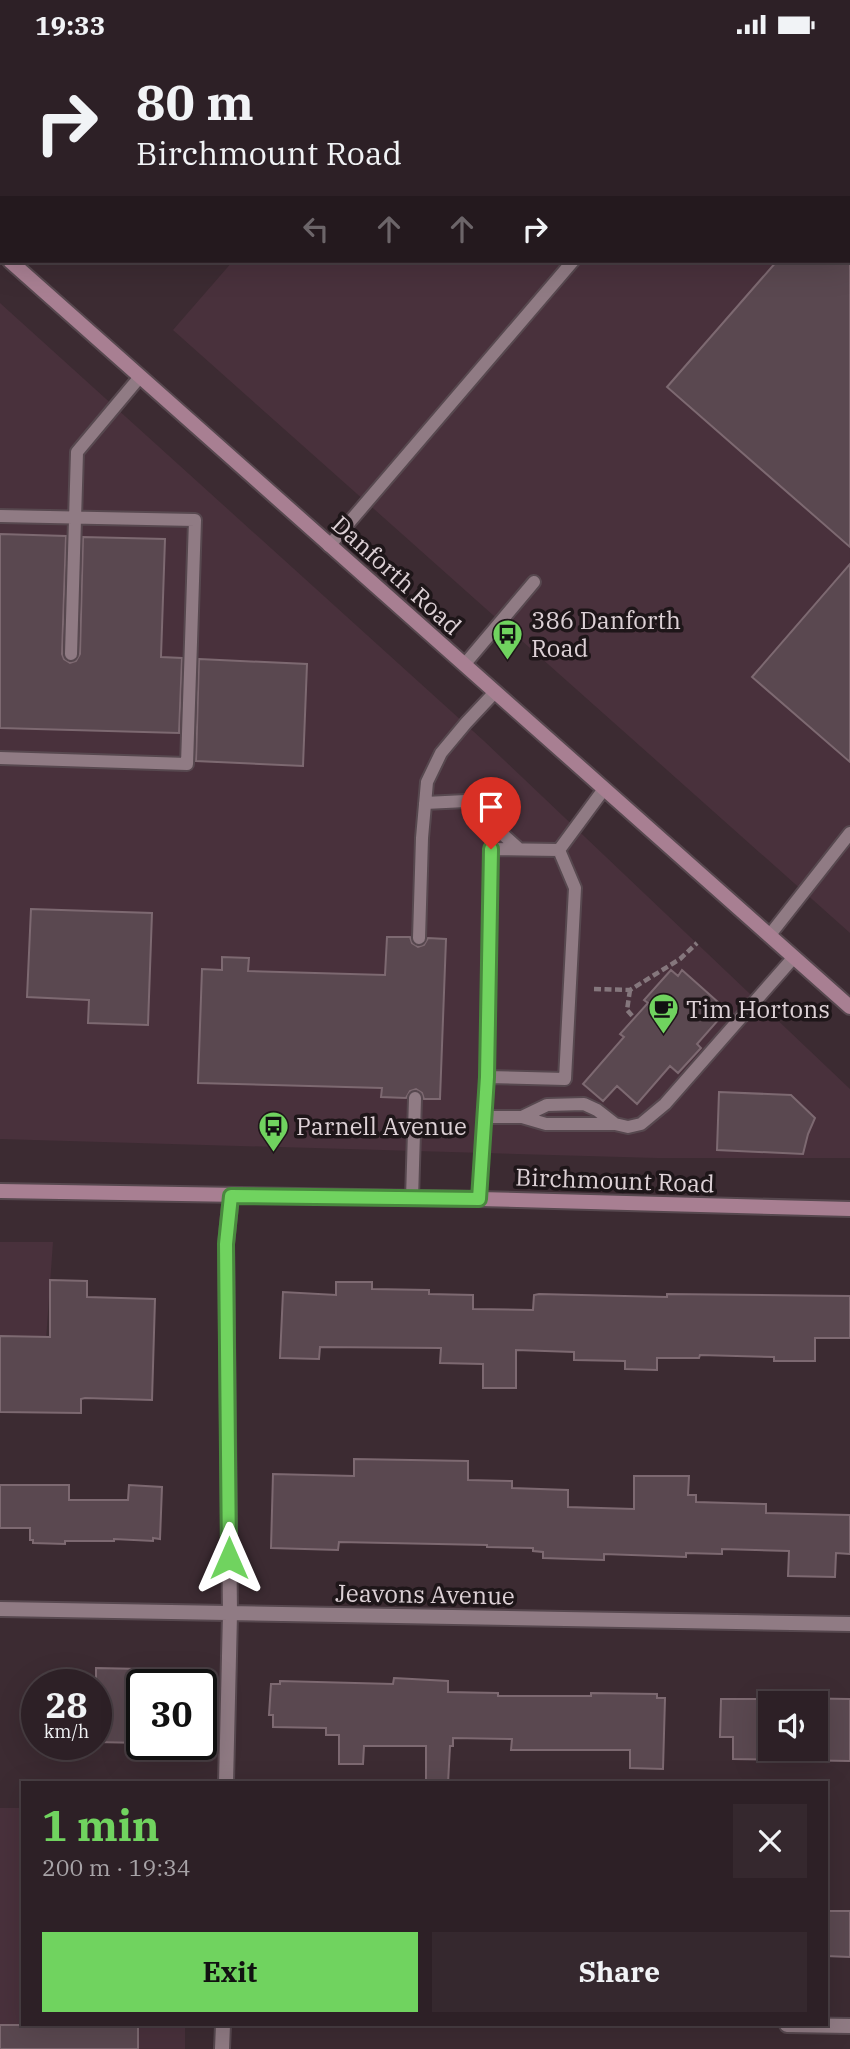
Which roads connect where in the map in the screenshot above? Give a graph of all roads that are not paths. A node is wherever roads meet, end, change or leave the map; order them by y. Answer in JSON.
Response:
{"nodes":[{"id":1,"x":12,"y":263,"type":"edge"},
{"id":2,"x":571,"y":263,"type":"edge"},
{"id":3,"x":139,"y":378,"type":"junction"},
{"id":4,"x":0,"y":516,"type":"edge"},
{"id":5,"x":75,"y":517,"type":"junction"},
{"id":6,"x":329,"y":546,"type":"junction"},
{"id":7,"x":534,"y":582,"type":"dead end"},
{"id":8,"x":71,"y":654,"type":"dead end"},
{"id":9,"x":464,"y":665,"type":"junction"},
{"id":10,"x":495,"y":692,"type":"junction"},
{"id":11,"x":0,"y":758,"type":"edge"},
{"id":12,"x":604,"y":789,"type":"junction"},
{"id":13,"x":425,"y":803,"type":"junction"},
{"id":14,"x":850,"y":833,"type":"edge"},
{"id":15,"x":519,"y":849,"type":"junction"},
{"id":16,"x":559,"y":850,"type":"junction"},
{"id":17,"x":769,"y":936,"type":"junction"},
{"id":18,"x":419,"y":937,"type":"dead end"},
{"id":19,"x":794,"y":957,"type":"junction"},
{"id":20,"x":850,"y":1007,"type":"edge"},
{"id":21,"x":487,"y":1077,"type":"junction"},
{"id":22,"x":415,"y":1098,"type":"dead end"},
{"id":23,"x":485,"y":1117,"type":"junction"},
{"id":24,"x":522,"y":1117,"type":"junction"},
{"id":25,"x":615,"y":1124,"type":"junction"},
{"id":26,"x":0,"y":1191,"type":"edge"},
{"id":27,"x":231,"y":1196,"type":"junction"},
{"id":28,"x":412,"y":1199,"type":"junction"},
{"id":29,"x":479,"y":1199,"type":"junction"},
{"id":30,"x":850,"y":1209,"type":"edge"},
{"id":31,"x":0,"y":1609,"type":"edge"},
{"id":32,"x":230,"y":1613,"type":"junction"},
{"id":33,"x":850,"y":1624,"type":"edge"},
{"id":34,"x":226,"y":1781,"type":"edge"},
{"id":35,"x":223,"y":2026,"type":"edge"},
{"id":36,"x":828,"y":2026,"type":"edge"},
{"id":37,"x":850,"y":2026,"type":"edge"},
{"id":38,"x":222,"y":2049,"type":"edge"}],
"edges":[{"from":1,"to":3,"type":"main road","name":"Danforth Road"},
{"from":2,"to":6,"type":"lane"},
{"from":3,"to":5,"type":"lane"},
{"from":3,"to":6,"type":"main road","name":"Danforth Road"},
{"from":4,"to":5,"type":"lane"},
{"from":5,"to":8,"type":"lane"},
{"from":5,"to":11,"type":"lane"},
{"from":6,"to":9,"type":"main road","name":"Danforth Road"},
{"from":7,"to":9,"type":"lane"},
{"from":9,"to":10,"type":"main road","name":"Danforth Road"},
{"from":10,"to":12,"type":"main road","name":"Danforth Road"},
{"from":10,"to":13,"type":"lane"},
{"from":12,"to":16,"type":"lane"},
{"from":12,"to":17,"type":"main road","name":"Danforth Road"},
{"from":13,"to":15,"type":"lane"},
{"from":13,"to":18,"type":"lane"},
{"from":14,"to":17,"type":"lane"},
{"from":15,"to":16,"type":"lane"},
{"from":15,"to":21,"type":"lane"},
{"from":16,"to":21,"type":"lane"},
{"from":17,"to":19,"type":"main road","name":"Danforth Road"},
{"from":19,"to":20,"type":"main road","name":"Danforth Road"},
{"from":19,"to":25,"type":"lane"},
{"from":21,"to":23,"type":"lane"},
{"from":22,"to":28,"type":"lane"},
{"from":23,"to":24,"type":"lane"},
{"from":23,"to":29,"type":"lane"},
{"from":24,"to":25,"type":"lane"},
{"from":24,"to":25,"type":"lane"},
{"from":26,"to":27,"type":"main road","name":"Birchmount Road"},
{"from":27,"to":28,"type":"main road","name":"Birchmount Road"},
{"from":27,"to":32,"type":"street"},
{"from":28,"to":29,"type":"main road","name":"Birchmount Road"},
{"from":29,"to":30,"type":"main road","name":"Birchmount Road"},
{"from":31,"to":32,"type":"street","name":"Jeavons Avenue"},
{"from":32,"to":33,"type":"street","name":"Jeavons Avenue"},
{"from":32,"to":34,"type":"street"},
{"from":35,"to":38,"type":"street"},
{"from":36,"to":37,"type":"street"}]}
